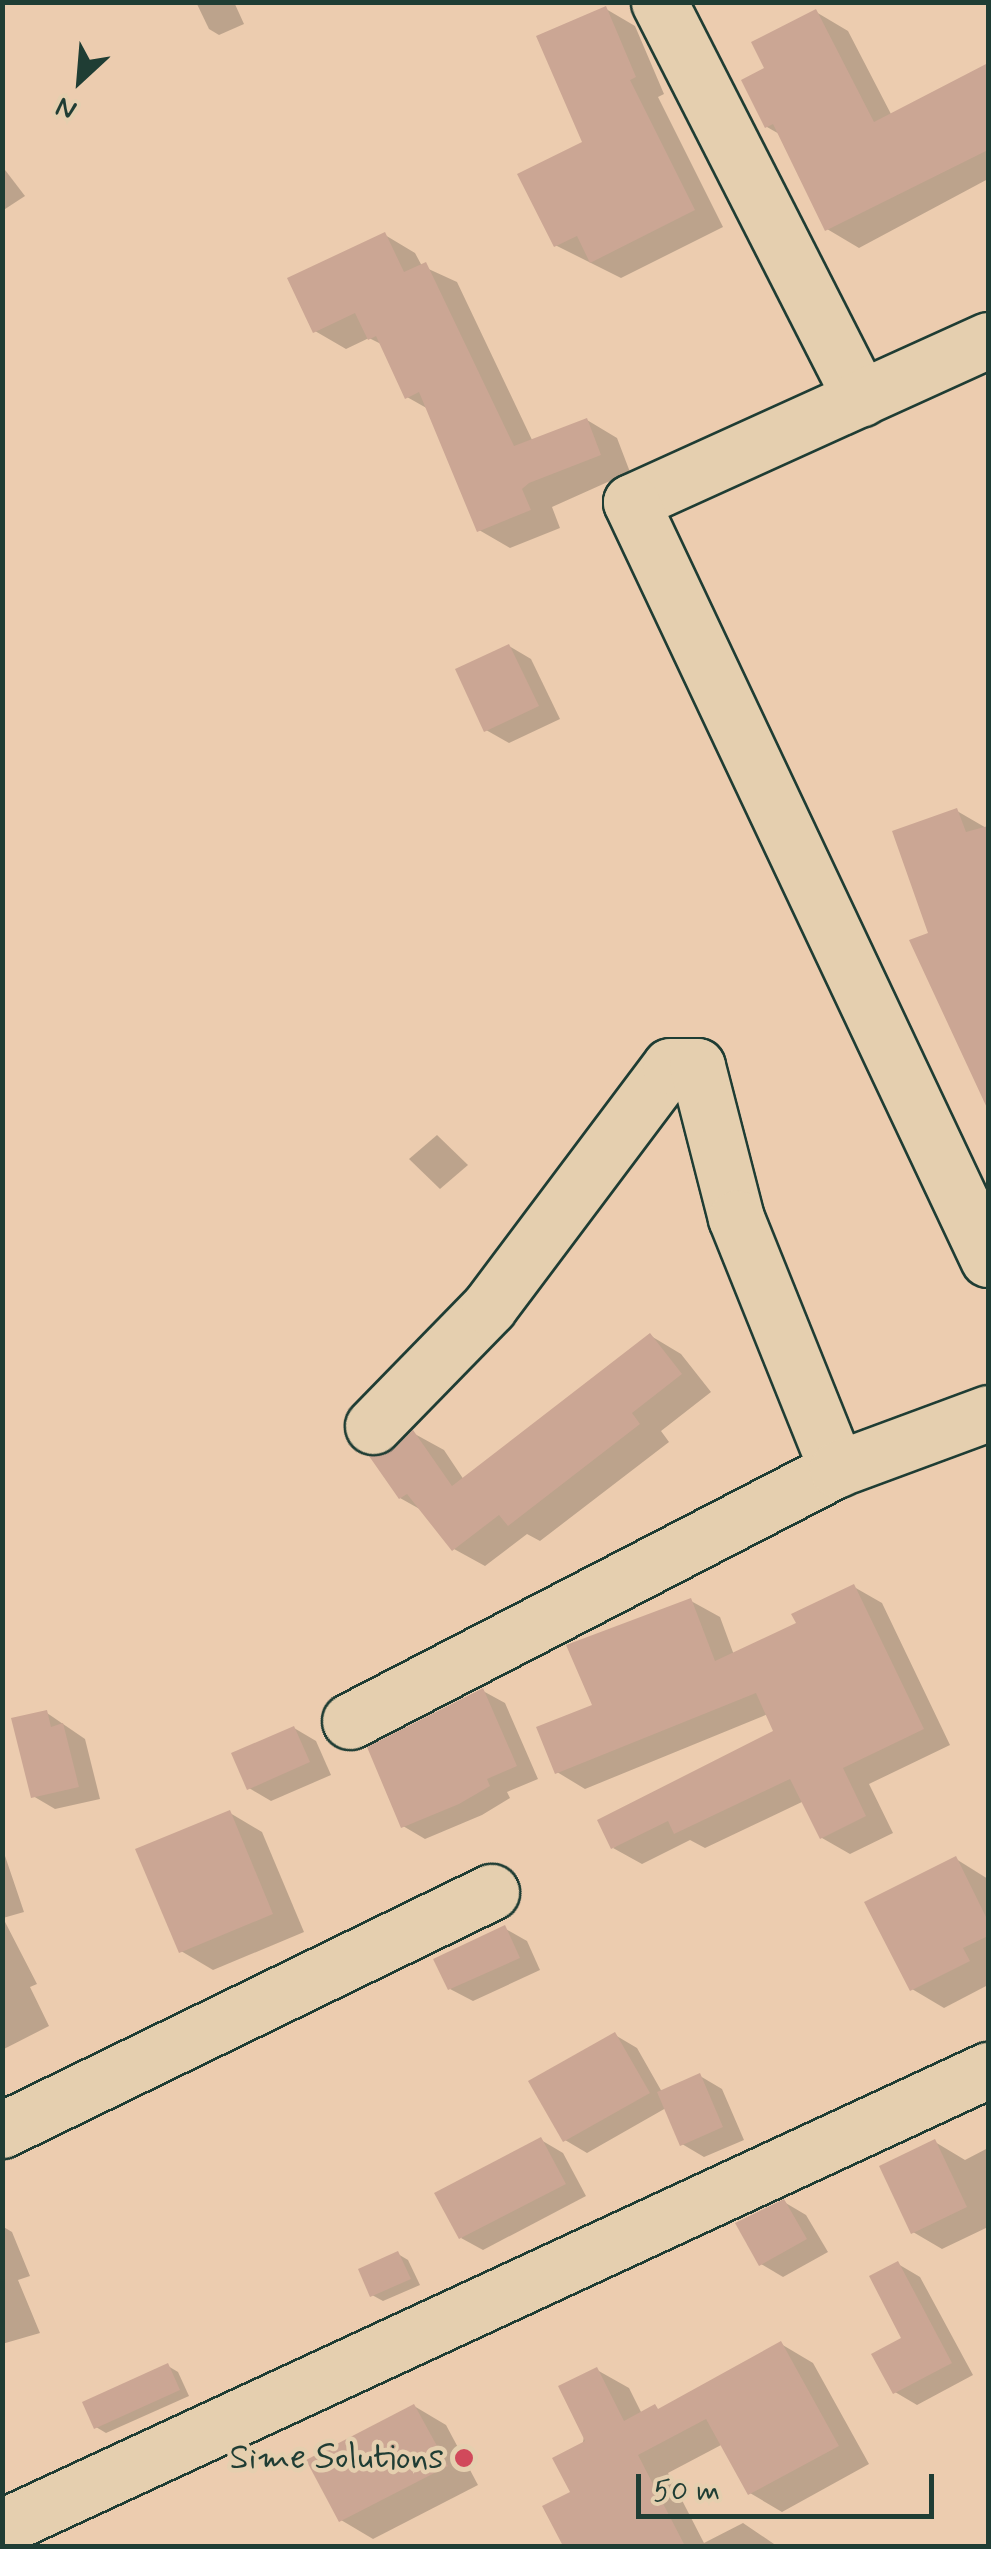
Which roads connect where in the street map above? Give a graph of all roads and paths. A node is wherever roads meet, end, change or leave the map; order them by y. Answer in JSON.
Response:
{"nodes":[{"id":1,"x":660,"y":2,"type":"edge"},
{"id":2,"x":988,"y":340,"type":"edge"},
{"id":3,"x":860,"y":398,"type":"junction"},
{"id":4,"x":988,"y":1260,"type":"edge"},
{"id":5,"x":988,"y":1413,"type":"edge"},
{"id":6,"x":372,"y":1426,"type":"dead end"},
{"id":7,"x":837,"y":1469,"type":"junction"},
{"id":8,"x":350,"y":1721,"type":"dead end"},
{"id":9,"x":490,"y":1892,"type":"dead end"},
{"id":10,"x":988,"y":2070,"type":"edge"},
{"id":11,"x":2,"y":2130,"type":"edge"},
{"id":12,"x":2,"y":2527,"type":"edge"}],
"edges":[{"from":1,"to":3,"type":"street"},
{"from":2,"to":3,"type":"street"},
{"from":3,"to":4,"type":"street"},
{"from":5,"to":7,"type":"street"},
{"from":6,"to":7,"type":"street"},
{"from":7,"to":8,"type":"street"},
{"from":9,"to":11,"type":"street"},
{"from":10,"to":12,"type":"street"}]}
